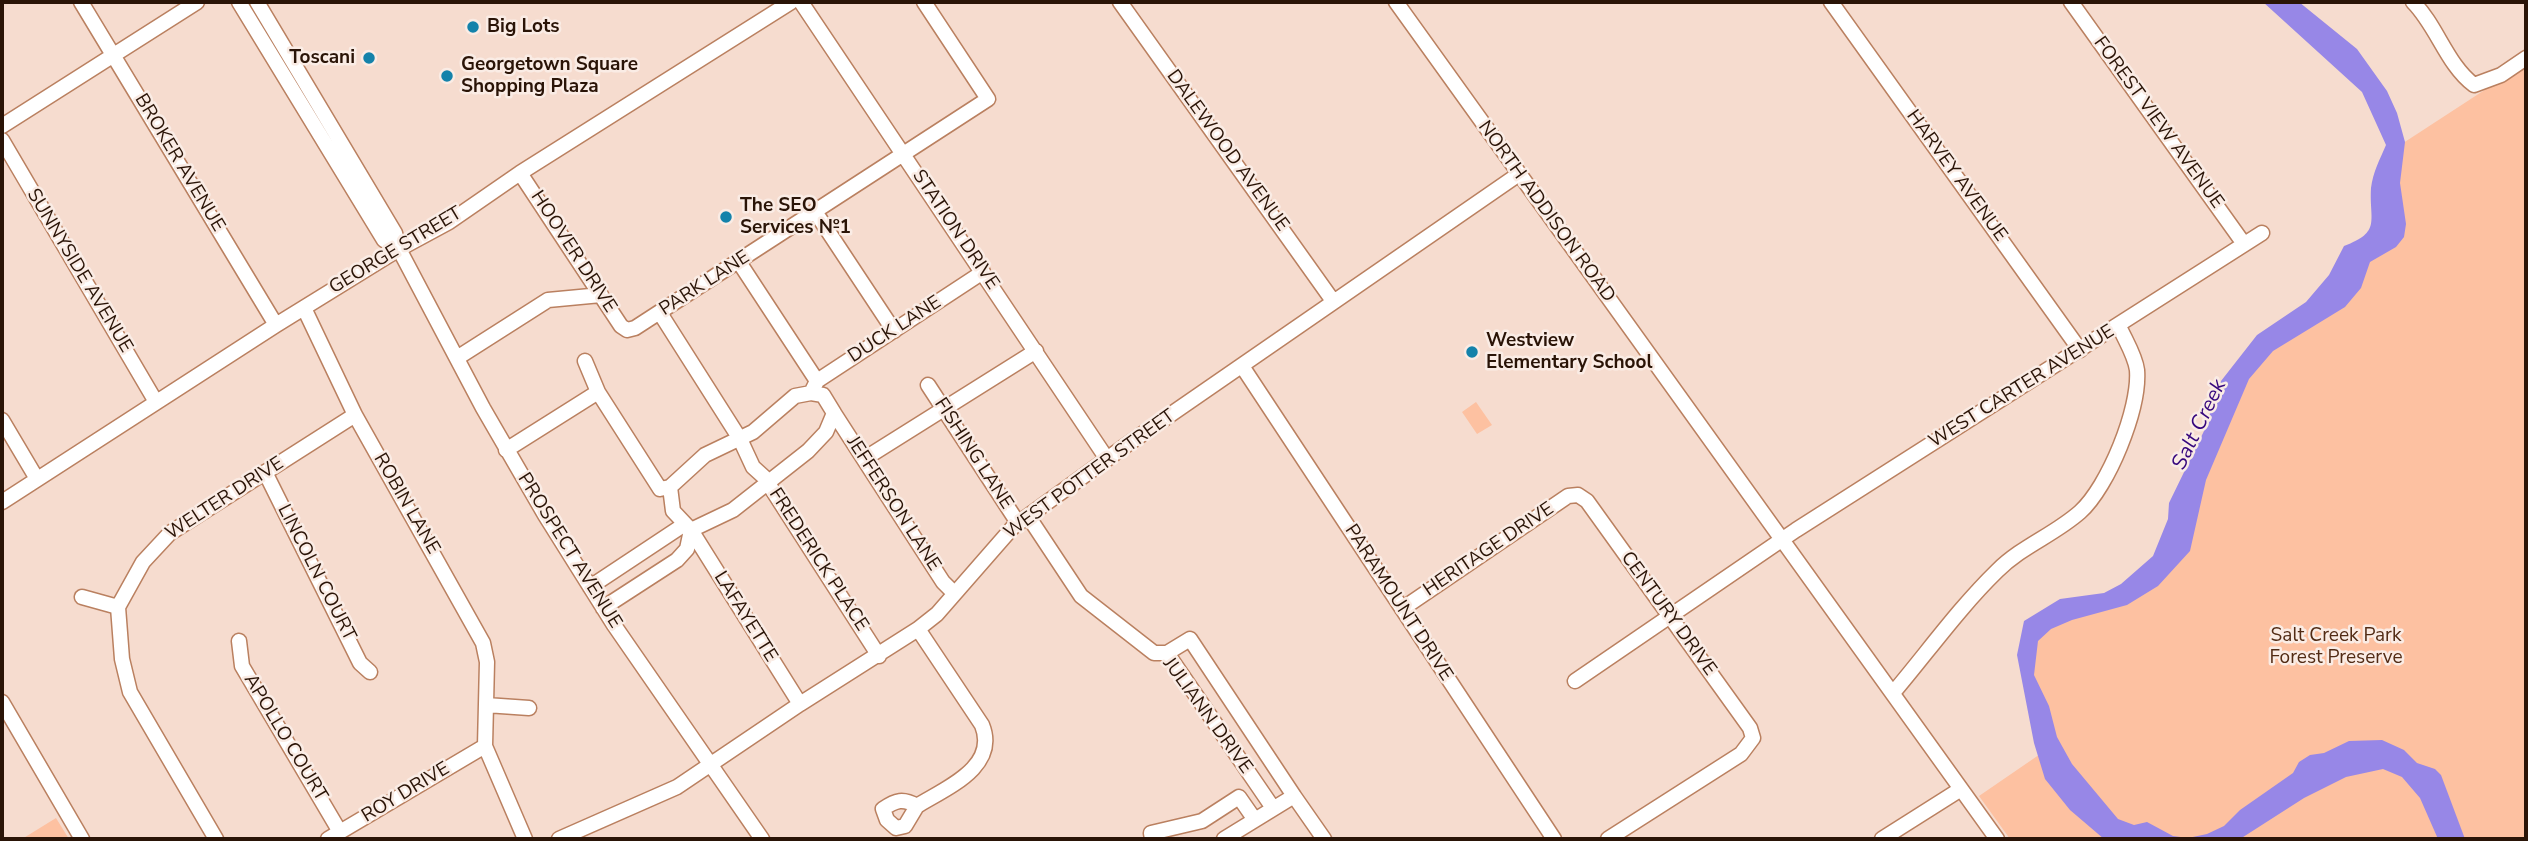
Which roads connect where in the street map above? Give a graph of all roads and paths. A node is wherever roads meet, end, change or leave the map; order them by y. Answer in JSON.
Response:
{"nodes":[{"id":1,"x":81,"y":2,"type":"edge"},
{"id":2,"x":197,"y":2,"type":"edge"},
{"id":3,"x":239,"y":2,"type":"edge"},
{"id":4,"x":257,"y":2,"type":"edge"},
{"id":5,"x":791,"y":2,"type":"edge"},
{"id":6,"x":801,"y":2,"type":"edge"},
{"id":7,"x":924,"y":2,"type":"edge"},
{"id":8,"x":1120,"y":2,"type":"edge"},
{"id":9,"x":1396,"y":2,"type":"edge"},
{"id":10,"x":1831,"y":2,"type":"edge"},
{"id":11,"x":2071,"y":2,"type":"edge"},
{"id":12,"x":2413,"y":2,"type":"edge"},
{"id":13,"x":113,"y":55,"type":"junction"},
{"id":14,"x":2526,"y":58,"type":"edge"},
{"id":15,"x":2,"y":126,"type":"edge"},
{"id":16,"x":2,"y":140,"type":"edge"},
{"id":17,"x":905,"y":155,"type":"junction"},
{"id":18,"x":520,"y":173,"type":"junction"},
{"id":19,"x":1519,"y":174,"type":"junction"},
{"id":20,"x":816,"y":213,"type":"junction"},
{"id":21,"x":2262,"y":233,"type":"dead end"},
{"id":22,"x":2244,"y":244,"type":"junction"},
{"id":23,"x":399,"y":249,"type":"junction"},
{"id":24,"x":740,"y":262,"type":"junction"},
{"id":25,"x":984,"y":272,"type":"junction"},
{"id":26,"x":601,"y":295,"type":"junction"},
{"id":27,"x":1334,"y":301,"type":"junction"},
{"id":28,"x":304,"y":308,"type":"junction"},
{"id":29,"x":660,"y":313,"type":"junction"},
{"id":30,"x":276,"y":325,"type":"junction"},
{"id":31,"x":2119,"y":326,"type":"junction"},
{"id":32,"x":627,"y":330,"type":"joint"},
{"id":33,"x":894,"y":331,"type":"junction"},
{"id":34,"x":2080,"y":350,"type":"junction"},
{"id":35,"x":1035,"y":351,"type":"junction"},
{"id":36,"x":457,"y":358,"type":"junction"},
{"id":37,"x":585,"y":361,"type":"dead end"},
{"id":38,"x":1242,"y":366,"type":"junction"},
{"id":39,"x":928,"y":385,"type":"dead end"},
{"id":40,"x":814,"y":387,"type":"junction"},
{"id":41,"x":598,"y":392,"type":"junction"},
{"id":42,"x":156,"y":402,"type":"junction"},
{"id":43,"x":944,"y":409,"type":"junction"},
{"id":44,"x":834,"y":413,"type":"junction"},
{"id":45,"x":355,"y":415,"type":"junction"},
{"id":46,"x":2,"y":420,"type":"edge"},
{"id":47,"x":740,"y":439,"type":"junction"},
{"id":48,"x":506,"y":450,"type":"junction"},
{"id":49,"x":864,"y":459,"type":"junction"},
{"id":50,"x":1107,"y":459,"type":"junction"},
{"id":51,"x":265,"y":472,"type":"junction"},
{"id":52,"x":37,"y":479,"type":"junction"},
{"id":53,"x":768,"y":483,"type":"junction"},
{"id":54,"x":670,"y":487,"type":"junction"},
{"id":55,"x":1577,"y":495,"type":"joint"},
{"id":56,"x":2,"y":502,"type":"edge"},
{"id":57,"x":1023,"y":520,"type":"junction"},
{"id":58,"x":688,"y":527,"type":"junction"},
{"id":59,"x":1781,"y":540,"type":"junction"},
{"id":60,"x":590,"y":587,"type":"junction"},
{"id":61,"x":954,"y":593,"type":"junction"},
{"id":62,"x":82,"y":597,"type":"dead end"},
{"id":63,"x":118,"y":607,"type":"junction"},
{"id":64,"x":603,"y":608,"type":"junction"},
{"id":65,"x":1402,"y":609,"type":"junction"},
{"id":66,"x":1670,"y":617,"type":"junction"},
{"id":67,"x":918,"y":629,"type":"junction"},
{"id":68,"x":239,"y":641,"type":"dead end"},
{"id":69,"x":1167,"y":653,"type":"junction"},
{"id":70,"x":879,"y":656,"type":"junction"},
{"id":71,"x":370,"y":673,"type":"dead end"},
{"id":72,"x":1575,"y":681,"type":"dead end"},
{"id":73,"x":1893,"y":693,"type":"junction"},
{"id":74,"x":2,"y":702,"type":"edge"},
{"id":75,"x":800,"y":704,"type":"junction"},
{"id":76,"x":486,"y":705,"type":"junction"},
{"id":77,"x":529,"y":708,"type":"dead end"},
{"id":78,"x":485,"y":746,"type":"junction"},
{"id":79,"x":710,"y":767,"type":"junction"},
{"id":80,"x":1961,"y":789,"type":"junction"},
{"id":81,"x":1294,"y":796,"type":"junction"},
{"id":82,"x":917,"y":806,"type":"dead end"},
{"id":83,"x":1273,"y":808,"type":"junction"},
{"id":84,"x":1255,"y":820,"type":"junction"},
{"id":85,"x":334,"y":836,"type":"edge"},
{"id":86,"x":82,"y":839,"type":"edge"},
{"id":87,"x":216,"y":839,"type":"edge"},
{"id":88,"x":525,"y":839,"type":"edge"},
{"id":89,"x":559,"y":839,"type":"edge"},
{"id":90,"x":762,"y":839,"type":"edge"},
{"id":91,"x":1153,"y":839,"type":"edge"},
{"id":92,"x":1224,"y":839,"type":"edge"},
{"id":93,"x":1324,"y":839,"type":"edge"},
{"id":94,"x":1554,"y":839,"type":"edge"},
{"id":95,"x":1608,"y":839,"type":"edge"},
{"id":96,"x":1882,"y":839,"type":"edge"},
{"id":97,"x":1997,"y":839,"type":"edge"}],
"edges":[{"from":1,"to":13,"type":"street","name":"BROKER AVENUE"},
{"from":2,"to":13,"type":"street"},
{"from":3,"to":23,"type":"street","name":"PROSPECT AVENUE"},
{"from":4,"to":23,"type":"street","name":"PROSPECT AVENUE"},
{"from":5,"to":18,"type":"street","name":"GEORGE STREET"},
{"from":6,"to":17,"type":"street","name":"STATION DRIVE"},
{"from":7,"to":17,"type":"street","name":"PARK LANE"},
{"from":8,"to":27,"type":"street","name":"DALEWOOD AVENUE"},
{"from":9,"to":19,"type":"street","name":"NORTH ADDISON ROAD"},
{"from":10,"to":34,"type":"street","name":"HARVEY AVENUE"},
{"from":11,"to":22,"type":"street","name":"FOREST VIEW AVENUE"},
{"from":12,"to":14,"type":"street"},
{"from":13,"to":15,"type":"street"},
{"from":13,"to":30,"type":"street","name":"BROKER AVENUE"},
{"from":16,"to":42,"type":"street","name":"SUNNYSIDE AVENUE"},
{"from":17,"to":20,"type":"street","name":"PARK LANE"},
{"from":17,"to":25,"type":"street","name":"STATION DRIVE"},
{"from":18,"to":23,"type":"street","name":"GEORGE STREET"},
{"from":18,"to":26,"type":"street","name":"HOOVER DRIVE"},
{"from":19,"to":27,"type":"street","name":"WEST POTTER STREET"},
{"from":19,"to":59,"type":"street","name":"NORTH ADDISON ROAD"},
{"from":20,"to":24,"type":"street","name":"PARK LANE"},
{"from":20,"to":33,"type":"street"},
{"from":21,"to":22,"type":"street","name":"WEST CARTER AVENUE"},
{"from":22,"to":31,"type":"street","name":"WEST CARTER AVENUE"},
{"from":23,"to":28,"type":"street","name":"GEORGE STREET"},
{"from":23,"to":36,"type":"street","name":"PROSPECT AVENUE"},
{"from":24,"to":29,"type":"street","name":"PARK LANE"},
{"from":24,"to":40,"type":"street","name":"JEFFERSON LANE"},
{"from":25,"to":33,"type":"street","name":"DUCK LANE"},
{"from":25,"to":35,"type":"street","name":"STATION DRIVE"},
{"from":26,"to":32,"type":"street","name":"HOOVER DRIVE"},
{"from":26,"to":36,"type":"street"},
{"from":27,"to":38,"type":"street","name":"WEST POTTER STREET"},
{"from":28,"to":30,"type":"street","name":"GEORGE STREET"},
{"from":28,"to":45,"type":"street","name":"ROBIN LANE"},
{"from":29,"to":32,"type":"street","name":"PARK LANE"},
{"from":29,"to":47,"type":"street","name":"FREDERICK PLACE"},
{"from":30,"to":42,"type":"street","name":"GEORGE STREET"},
{"from":31,"to":34,"type":"street","name":"WEST CARTER AVENUE"},
{"from":31,"to":73,"type":"street"},
{"from":33,"to":40,"type":"street","name":"DUCK LANE"},
{"from":34,"to":59,"type":"street","name":"WEST CARTER AVENUE"},
{"from":35,"to":43,"type":"street"},
{"from":35,"to":50,"type":"street","name":"STATION DRIVE"},
{"from":36,"to":48,"type":"street","name":"PROSPECT AVENUE"},
{"from":37,"to":41,"type":"street"},
{"from":38,"to":50,"type":"street","name":"WEST POTTER STREET"},
{"from":38,"to":65,"type":"street","name":"PARAMOUNT DRIVE"},
{"from":39,"to":43,"type":"street","name":"FISHING LANE"},
{"from":40,"to":44,"type":"street","name":"JEFFERSON LANE"},
{"from":40,"to":47,"type":"street","name":"DUCK LANE"},
{"from":41,"to":48,"type":"street"},
{"from":41,"to":54,"type":"street"},
{"from":42,"to":52,"type":"street","name":"GEORGE STREET"},
{"from":43,"to":49,"type":"street"},
{"from":43,"to":57,"type":"street","name":"FISHING LANE"},
{"from":44,"to":49,"type":"street","name":"JEFFERSON LANE"},
{"from":44,"to":53,"type":"street"},
{"from":45,"to":51,"type":"street","name":"WELTER DRIVE"},
{"from":45,"to":76,"type":"street","name":"ROBIN LANE"},
{"from":46,"to":52,"type":"street"},
{"from":47,"to":53,"type":"street","name":"FREDERICK PLACE"},
{"from":47,"to":54,"type":"street","name":"DUCK LANE"},
{"from":48,"to":60,"type":"street","name":"PROSPECT AVENUE"},
{"from":49,"to":61,"type":"street","name":"JEFFERSON LANE"},
{"from":50,"to":57,"type":"street","name":"WEST POTTER STREET"},
{"from":51,"to":63,"type":"street","name":"WELTER DRIVE"},
{"from":51,"to":71,"type":"street","name":"LINCOLN COURT"},
{"from":52,"to":56,"type":"street","name":"GEORGE STREET"},
{"from":53,"to":58,"type":"street"},
{"from":53,"to":70,"type":"street","name":"FREDERICK PLACE"},
{"from":54,"to":58,"type":"street","name":"LAFAYETTE"},
{"from":55,"to":65,"type":"street","name":"HERITAGE DRIVE"},
{"from":55,"to":66,"type":"street","name":"CENTURY DRIVE"},
{"from":57,"to":61,"type":"street","name":"WEST POTTER STREET"},
{"from":57,"to":69,"type":"street","name":"JULIANN DRIVE"},
{"from":58,"to":60,"type":"street"},
{"from":58,"to":64,"type":"street"},
{"from":58,"to":75,"type":"street","name":"LAFAYETTE"},
{"from":59,"to":66,"type":"street","name":"WEST CARTER AVENUE"},
{"from":59,"to":73,"type":"street","name":"NORTH ADDISON ROAD"},
{"from":60,"to":64,"type":"street","name":"PROSPECT AVENUE"},
{"from":61,"to":67,"type":"street","name":"WEST POTTER STREET"},
{"from":62,"to":63,"type":"street"},
{"from":63,"to":87,"type":"street"},
{"from":64,"to":79,"type":"street","name":"PROSPECT AVENUE"},
{"from":65,"to":94,"type":"street","name":"PARAMOUNT DRIVE"},
{"from":66,"to":72,"type":"street","name":"WEST CARTER AVENUE"},
{"from":66,"to":95,"type":"street","name":"CENTURY DRIVE"},
{"from":67,"to":70,"type":"street","name":"WEST POTTER STREET"},
{"from":67,"to":82,"type":"street"},
{"from":68,"to":85,"type":"street","name":"APOLLO COURT"},
{"from":69,"to":81,"type":"street"},
{"from":69,"to":83,"type":"street","name":"JULIANN DRIVE"},
{"from":70,"to":75,"type":"street","name":"WEST POTTER STREET"},
{"from":73,"to":80,"type":"street","name":"NORTH ADDISON ROAD"},
{"from":74,"to":86,"type":"street"},
{"from":75,"to":79,"type":"street","name":"WEST POTTER STREET"},
{"from":76,"to":77,"type":"street"},
{"from":76,"to":78,"type":"street","name":"ROBIN LANE"},
{"from":78,"to":85,"type":"street","name":"ROY DRIVE"},
{"from":78,"to":88,"type":"street","name":"ROBIN LANE"},
{"from":79,"to":89,"type":"street","name":"WEST POTTER STREET"},
{"from":79,"to":90,"type":"street","name":"PROSPECT AVENUE"},
{"from":80,"to":96,"type":"street"},
{"from":80,"to":97,"type":"street","name":"NORTH ADDISON ROAD"},
{"from":81,"to":83,"type":"street"},
{"from":81,"to":93,"type":"street"},
{"from":83,"to":84,"type":"street"},
{"from":84,"to":91,"type":"street"},
{"from":84,"to":92,"type":"street"}]}
